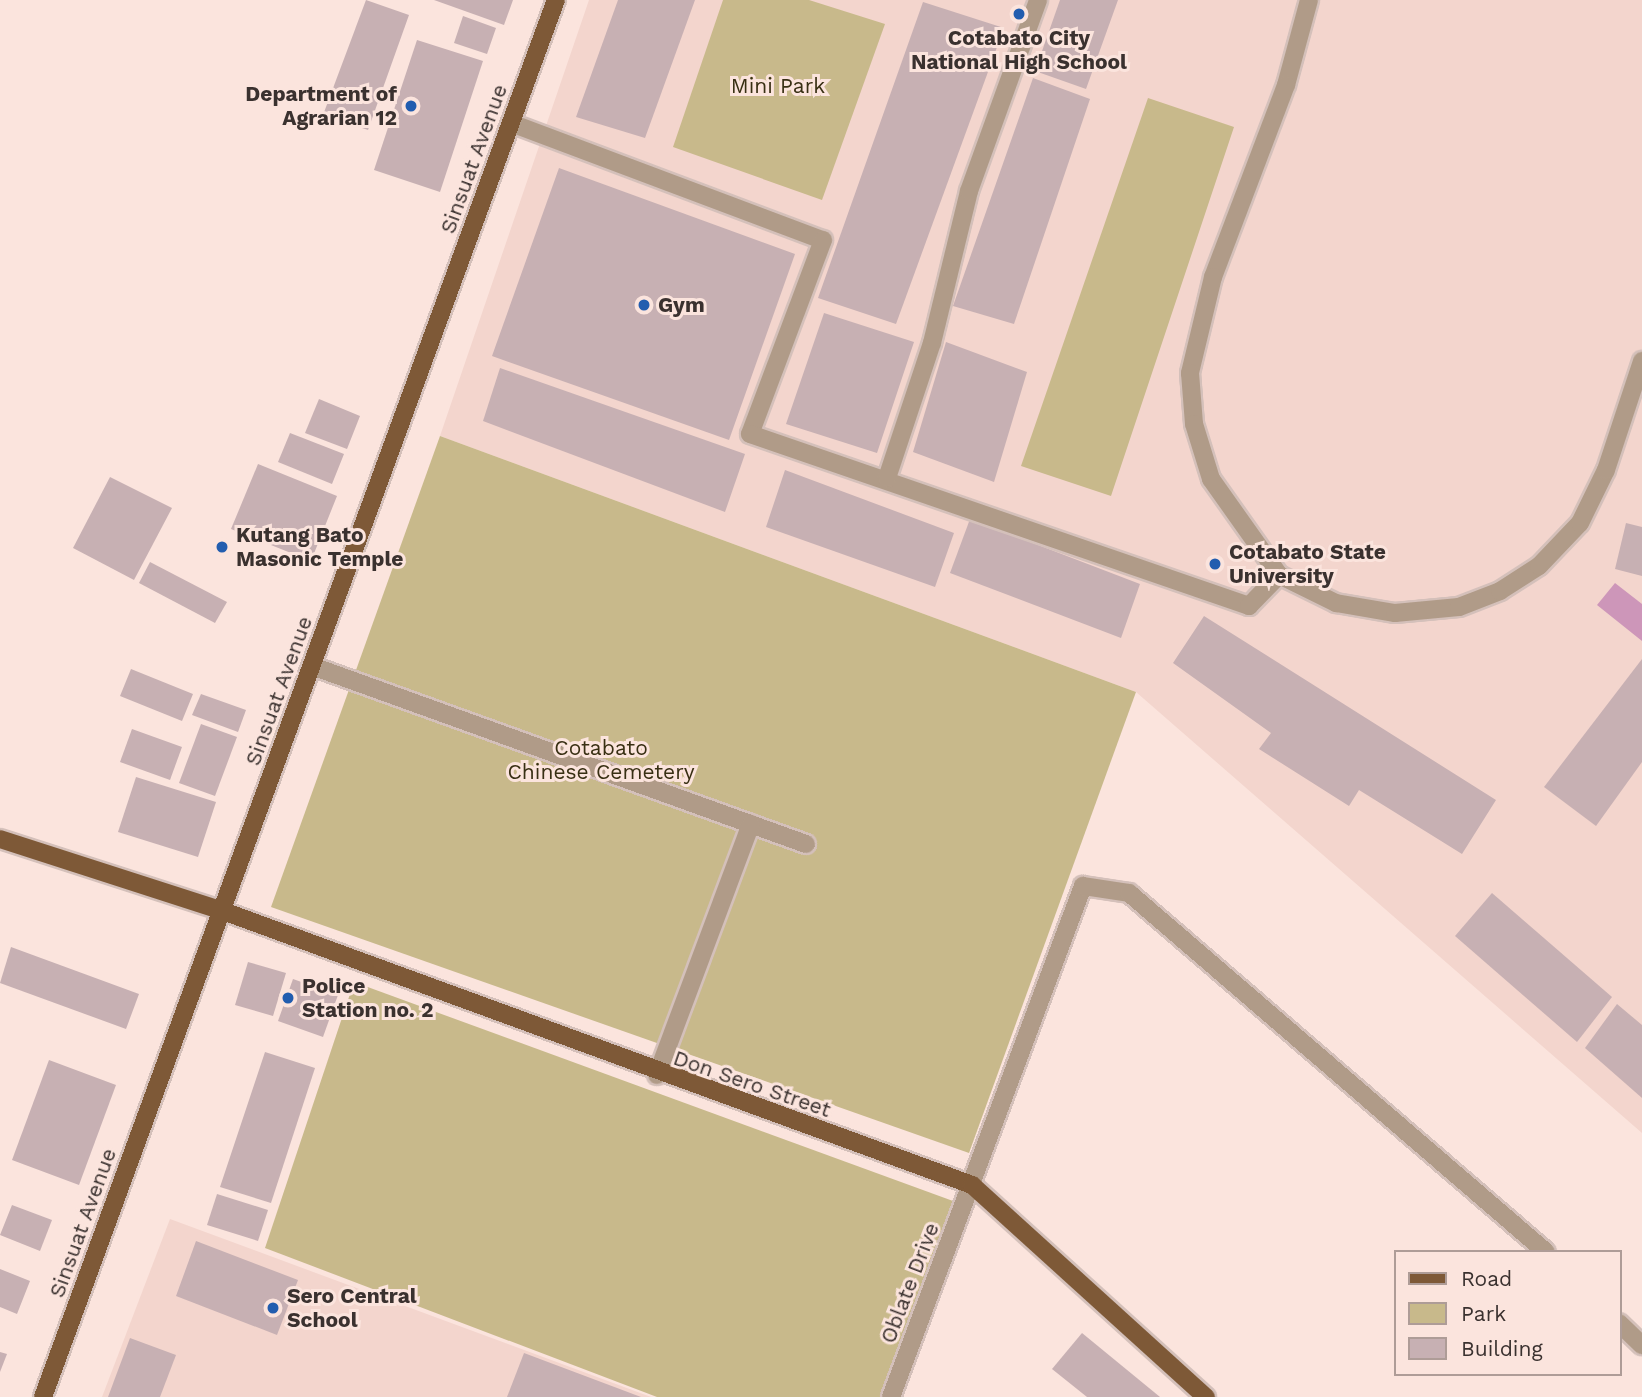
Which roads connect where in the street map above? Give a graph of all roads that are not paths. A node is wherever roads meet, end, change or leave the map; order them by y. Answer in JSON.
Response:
{"nodes":[{"id":1,"x":556,"y":0,"type":"edge"},
{"id":2,"x":1038,"y":0,"type":"edge"},
{"id":3,"x":1309,"y":0,"type":"edge"},
{"id":4,"x":511,"y":123,"type":"junction"},
{"id":5,"x":1642,"y":361,"type":"edge"},
{"id":6,"x":887,"y":478,"type":"junction"},
{"id":7,"x":1279,"y":575,"type":"junction"},
{"id":8,"x":312,"y":666,"type":"junction"},
{"id":9,"x":751,"y":824,"type":"junction"},
{"id":10,"x":0,"y":839,"type":"edge"},
{"id":11,"x":806,"y":844,"type":"dead end"},
{"id":12,"x":223,"y":911,"type":"junction"},
{"id":13,"x":657,"y":1074,"type":"junction"},
{"id":14,"x":972,"y":1185,"type":"junction"},
{"id":15,"x":1544,"y":1250,"type":"edge"},
{"id":16,"x":1621,"y":1325,"type":"edge"},
{"id":17,"x":1642,"y":1345,"type":"edge"},
{"id":18,"x":43,"y":1397,"type":"edge"},
{"id":19,"x":891,"y":1397,"type":"edge"},
{"id":20,"x":1206,"y":1397,"type":"edge"}],
"edges":[{"from":1,"to":4,"type":"main road","name":"Sinsuat Avenue"},
{"from":2,"to":6,"type":"street"},
{"from":3,"to":7,"type":"street"},
{"from":4,"to":6,"type":"street"},
{"from":4,"to":8,"type":"main road","name":"Sinsuat Avenue"},
{"from":5,"to":7,"type":"street"},
{"from":6,"to":7,"type":"street"},
{"from":8,"to":9,"type":"street"},
{"from":8,"to":12,"type":"main road","name":"Sinsuat Avenue"},
{"from":9,"to":11,"type":"street"},
{"from":9,"to":13,"type":"street"},
{"from":10,"to":12,"type":"main road","name":"Don Sero Street"},
{"from":12,"to":13,"type":"main road","name":"Don Sero Street"},
{"from":12,"to":18,"type":"main road","name":"Sinsuat Avenue"},
{"from":13,"to":14,"type":"main road","name":"Don Sero Street"},
{"from":14,"to":15,"type":"street","name":"Oblate Drive"},
{"from":14,"to":19,"type":"street","name":"Oblate Drive"},
{"from":14,"to":20,"type":"main road","name":"Don Sero Street"},
{"from":16,"to":17,"type":"street"}]}
